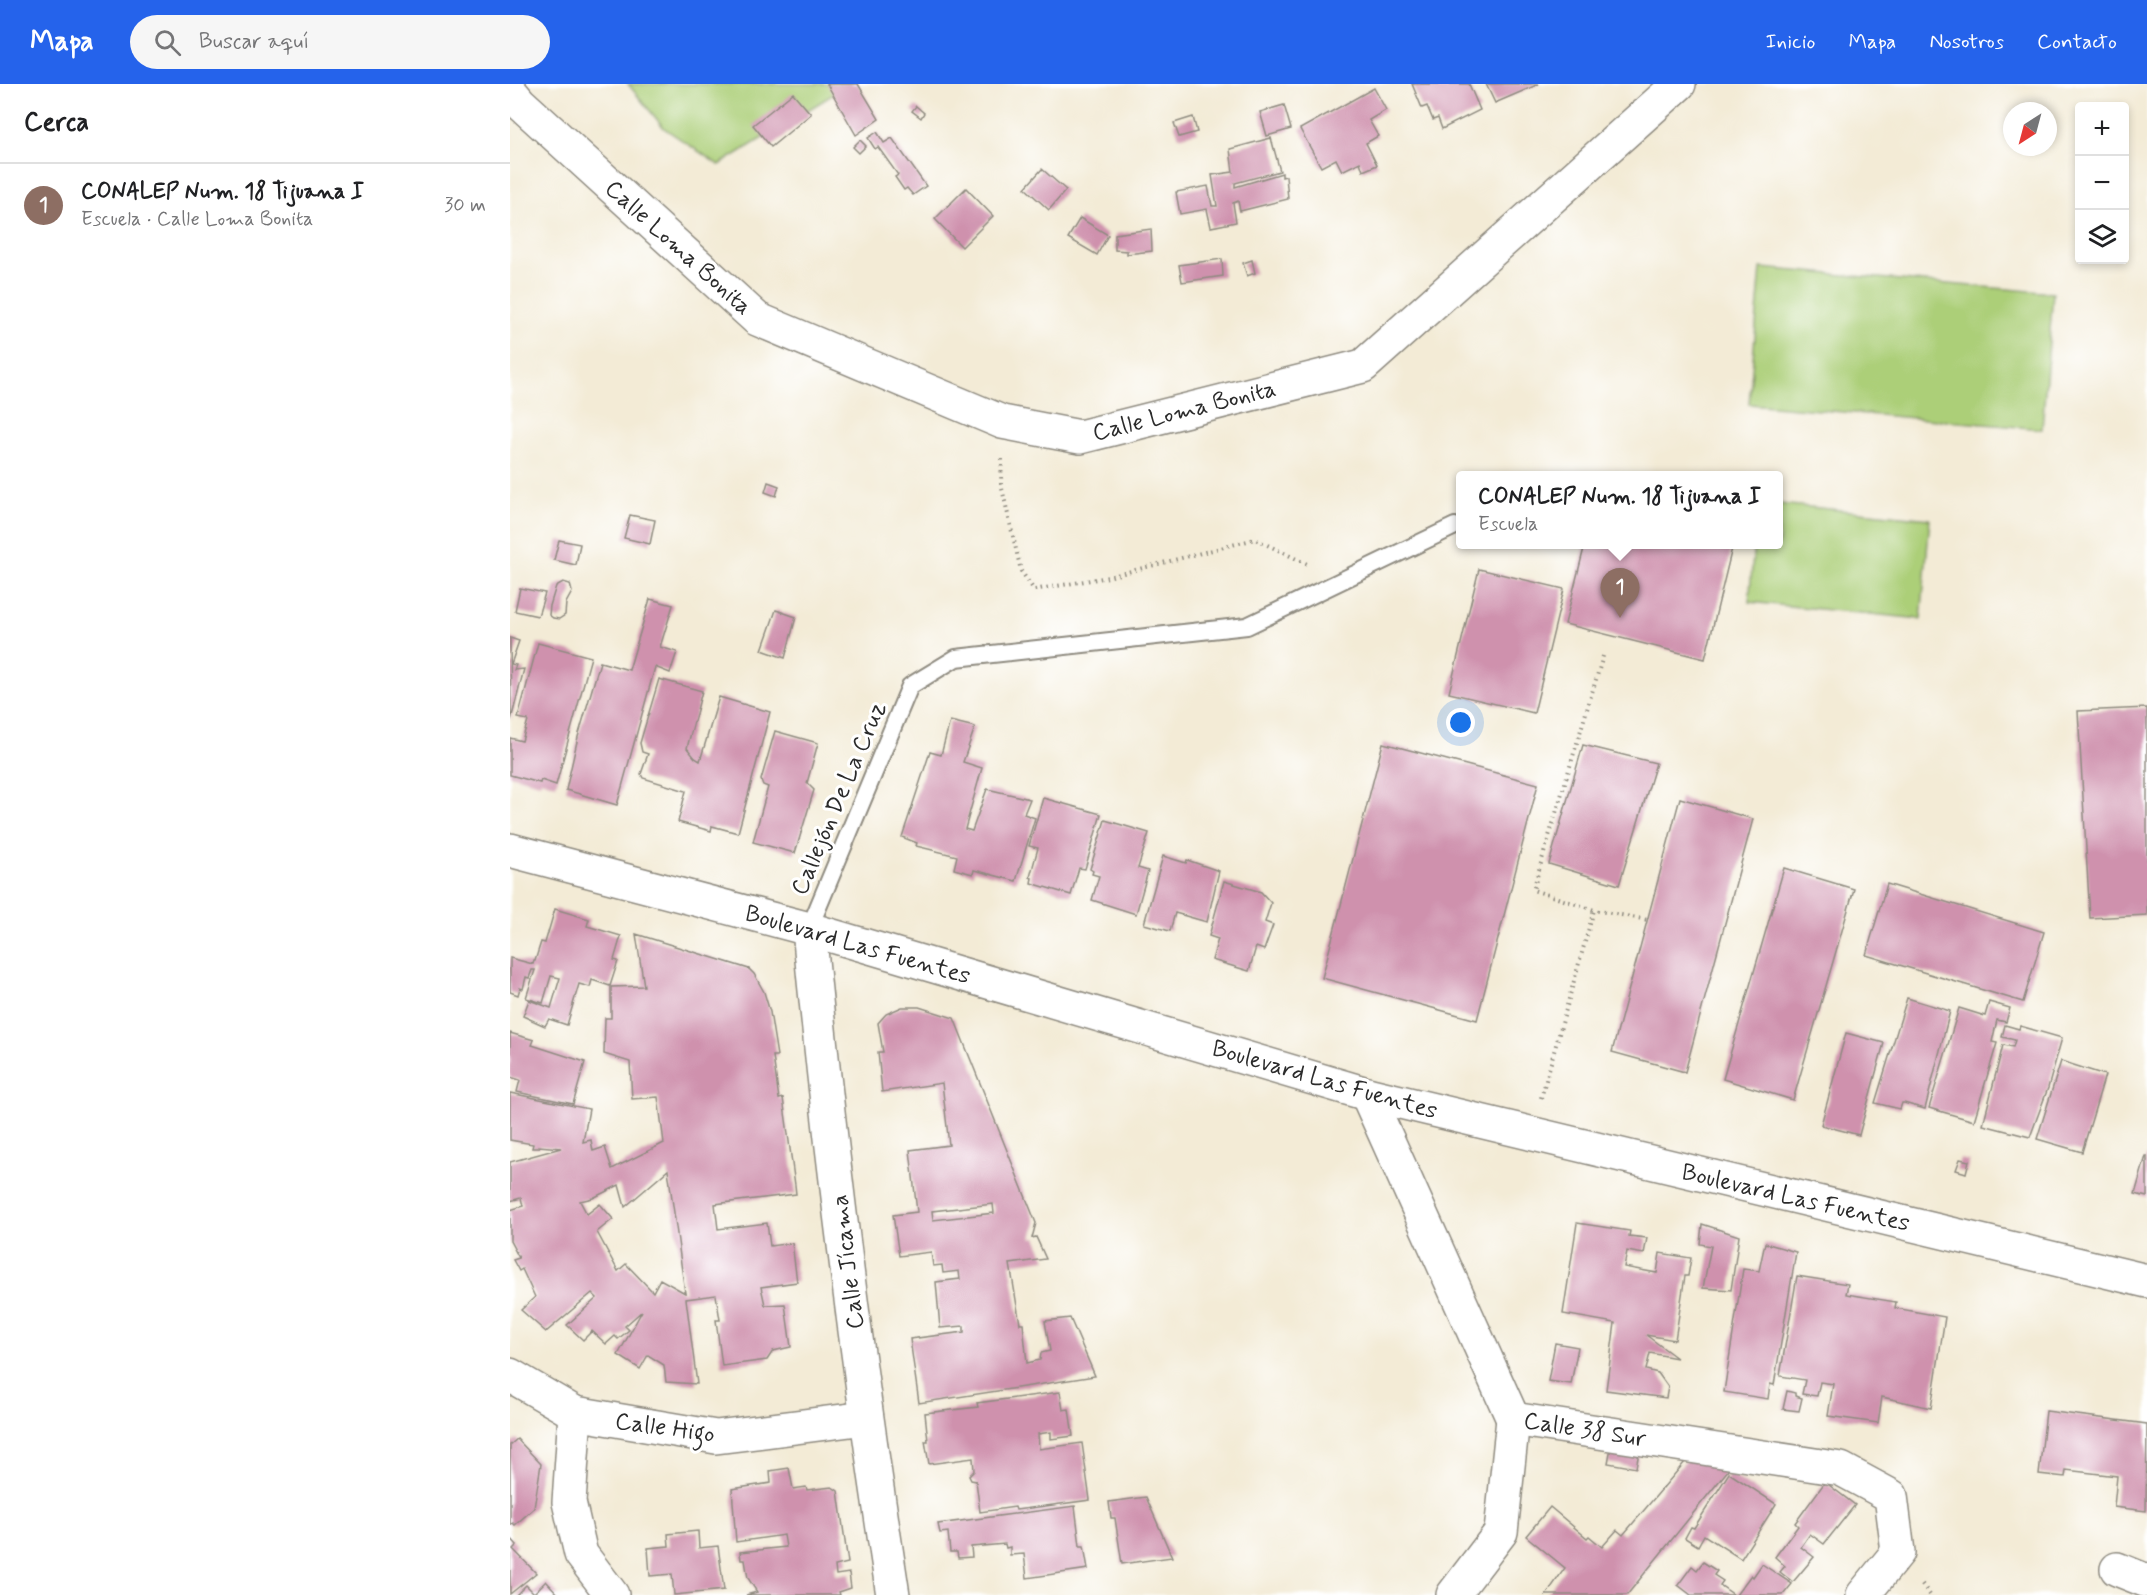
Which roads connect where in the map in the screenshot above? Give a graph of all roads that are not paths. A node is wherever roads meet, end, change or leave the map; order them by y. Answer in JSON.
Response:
{"nodes":[{"id":1,"x":1679,"y":84,"type":"edge"},
{"id":2,"x":513,"y":100,"type":"edge"},
{"id":3,"x":1455,"y":526,"type":"dead end"},
{"id":4,"x":510,"y":850,"type":"edge"},
{"id":5,"x":809,"y":929,"type":"junction"},
{"id":6,"x":1367,"y":1094,"type":"junction"},
{"id":7,"x":2147,"y":1281,"type":"edge"},
{"id":8,"x":510,"y":1375,"type":"edge"},
{"id":9,"x":575,"y":1413,"type":"junction"},
{"id":10,"x":866,"y":1418,"type":"junction"},
{"id":11,"x":1513,"y":1419,"type":"junction"},
{"id":12,"x":2117,"y":1569,"type":"dead end"},
{"id":13,"x":2147,"y":1581,"type":"edge"},
{"id":14,"x":612,"y":1595,"type":"edge"},
{"id":15,"x":893,"y":1595,"type":"edge"},
{"id":16,"x":1453,"y":1595,"type":"edge"},
{"id":17,"x":1863,"y":1595,"type":"edge"}],
"edges":[{"from":1,"to":2,"type":"street","name":"Calle Loma Bonita"},
{"from":3,"to":5,"type":"lane","name":"Callejón De La Cruz"},
{"from":4,"to":5,"type":"street","name":"Boulevard Las Fuentes"},
{"from":5,"to":6,"type":"street","name":"Boulevard Las Fuentes"},
{"from":5,"to":10,"type":"street","name":"Calle Jícama"},
{"from":6,"to":7,"type":"street","name":"Boulevard Las Fuentes"},
{"from":6,"to":11,"type":"street","name":"Calle 38 Sur"},
{"from":8,"to":9,"type":"street","name":"Calle Higo"},
{"from":9,"to":10,"type":"street","name":"Calle Higo"},
{"from":9,"to":14,"type":"street"},
{"from":10,"to":15,"type":"street","name":"Calle Jícama"},
{"from":11,"to":16,"type":"street"},
{"from":11,"to":17,"type":"street","name":"Calle 38 Sur"},
{"from":12,"to":13,"type":"street"}]}
